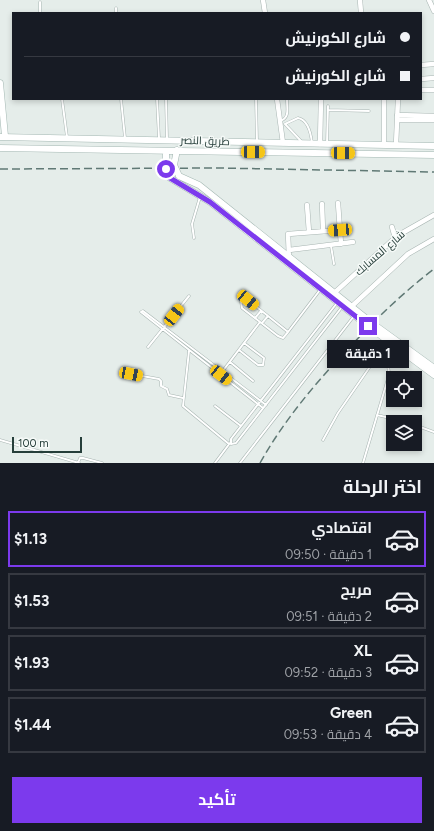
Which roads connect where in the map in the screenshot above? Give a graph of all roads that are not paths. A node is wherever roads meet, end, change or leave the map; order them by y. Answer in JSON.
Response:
{"nodes":[{"id":1,"x":263,"y":0,"type":"edge"},
{"id":2,"x":360,"y":0,"type":"edge"},
{"id":3,"x":429,"y":0,"type":"edge"},
{"id":4,"x":40,"y":2,"type":"dead end"},
{"id":5,"x":116,"y":8,"type":"dead end"},
{"id":6,"x":434,"y":11,"type":"edge"},
{"id":7,"x":40,"y":12,"type":"edge"},
{"id":8,"x":116,"y":12,"type":"edge"},
{"id":9,"x":265,"y":12,"type":"edge"},
{"id":10,"x":361,"y":12,"type":"edge"},
{"id":11,"x":434,"y":64,"type":"edge"},
{"id":12,"x":422,"y":65,"type":"edge"},
{"id":13,"x":434,"y":78,"type":"edge"},
{"id":14,"x":422,"y":79,"type":"edge"},
{"id":15,"x":0,"y":83,"type":"edge"},
{"id":16,"x":422,"y":90,"type":"edge"},
{"id":17,"x":434,"y":90,"type":"edge"},
{"id":18,"x":62,"y":100,"type":"edge"},
{"id":19,"x":121,"y":100,"type":"edge"},
{"id":20,"x":157,"y":100,"type":"edge"},
{"id":21,"x":166,"y":100,"type":"edge"},
{"id":22,"x":256,"y":100,"type":"edge"},
{"id":23,"x":277,"y":100,"type":"edge"},
{"id":24,"x":286,"y":100,"type":"dead end"},
{"id":25,"x":321,"y":100,"type":"edge"},
{"id":26,"x":384,"y":100,"type":"edge"},
{"id":27,"x":398,"y":100,"type":"edge"},
{"id":28,"x":328,"y":106,"type":"dead end"},
{"id":29,"x":328,"y":110,"type":"junction"},
{"id":30,"x":369,"y":111,"type":"dead end"},
{"id":31,"x":434,"y":116,"type":"edge"},
{"id":32,"x":397,"y":117,"type":"junction"},
{"id":33,"x":434,"y":120,"type":"edge"},
{"id":34,"x":282,"y":122,"type":"junction"},
{"id":35,"x":2,"y":136,"type":"edge"},
{"id":36,"x":68,"y":138,"type":"junction"},
{"id":37,"x":125,"y":138,"type":"junction"},
{"id":38,"x":159,"y":139,"type":"junction"},
{"id":39,"x":167,"y":139,"type":"junction"},
{"id":40,"x":258,"y":143,"type":"junction"},
{"id":41,"x":283,"y":143,"type":"junction"},
{"id":42,"x":303,"y":144,"type":"junction"},
{"id":43,"x":312,"y":144,"type":"junction"},
{"id":44,"x":320,"y":144,"type":"junction"},
{"id":45,"x":327,"y":144,"type":"junction"},
{"id":46,"x":384,"y":145,"type":"junction"},
{"id":47,"x":396,"y":145,"type":"junction"},
{"id":48,"x":434,"y":146,"type":"edge"},
{"id":49,"x":0,"y":148,"type":"edge"},
{"id":50,"x":177,"y":150,"type":"junction"},
{"id":51,"x":166,"y":151,"type":"junction"},
{"id":52,"x":434,"y":155,"type":"edge"},
{"id":53,"x":205,"y":190,"type":"junction"},
{"id":54,"x":201,"y":196,"type":"junction"},
{"id":55,"x":338,"y":203,"type":"dead end"},
{"id":56,"x":322,"y":204,"type":"dead end"},
{"id":57,"x":307,"y":205,"type":"dead end"},
{"id":58,"x":434,"y":215,"type":"edge"},
{"id":59,"x":392,"y":227,"type":"dead end"},
{"id":60,"x":340,"y":230,"type":"junction"},
{"id":61,"x":323,"y":231,"type":"junction"},
{"id":62,"x":309,"y":232,"type":"junction"},
{"id":63,"x":194,"y":238,"type":"dead end"},
{"id":64,"x":395,"y":238,"type":"junction"},
{"id":65,"x":434,"y":239,"type":"edge"},
{"id":66,"x":353,"y":242,"type":"dead end"},
{"id":67,"x":340,"y":244,"type":"junction"},
{"id":68,"x":330,"y":245,"type":"junction"},
{"id":69,"x":289,"y":253,"type":"junction"},
{"id":70,"x":334,"y":264,"type":"dead end"},
{"id":71,"x":321,"y":289,"type":"junction"},
{"id":72,"x":333,"y":294,"type":"junction"},
{"id":73,"x":189,"y":296,"type":"dead end"},
{"id":74,"x":340,"y":304,"type":"junction"},
{"id":75,"x":352,"y":306,"type":"junction"},
{"id":76,"x":261,"y":311,"type":"junction"},
{"id":77,"x":354,"y":315,"type":"junction"},
{"id":78,"x":268,"y":316,"type":"junction"},
{"id":79,"x":255,"y":318,"type":"junction"},
{"id":80,"x":261,"y":323,"type":"junction"},
{"id":81,"x":322,"y":323,"type":"junction"},
{"id":82,"x":326,"y":326,"type":"junction"},
{"id":83,"x":164,"y":327,"type":"junction"},
{"id":84,"x":162,"y":330,"type":"junction"},
{"id":85,"x":288,"y":332,"type":"junction"},
{"id":86,"x":389,"y":339,"type":"junction"},
{"id":87,"x":244,"y":343,"type":"junction"},
{"id":88,"x":148,"y":347,"type":"dead end"},
{"id":89,"x":302,"y":348,"type":"junction"},
{"id":90,"x":403,"y":349,"type":"junction"},
{"id":91,"x":195,"y":350,"type":"junction"},
{"id":92,"x":239,"y":350,"type":"junction"},
{"id":93,"x":189,"y":351,"type":"junction"},
{"id":94,"x":306,"y":352,"type":"junction"},
{"id":95,"x":193,"y":354,"type":"junction"},
{"id":96,"x":378,"y":355,"type":"junction"},
{"id":97,"x":230,"y":362,"type":"junction"},
{"id":98,"x":389,"y":367,"type":"junction"},
{"id":99,"x":223,"y":372,"type":"junction"},
{"id":100,"x":434,"y":372,"type":"edge"},
{"id":101,"x":131,"y":374,"type":"dead end"},
{"id":102,"x":221,"y":375,"type":"junction"},
{"id":103,"x":253,"y":381,"type":"dead end"},
{"id":104,"x":183,"y":398,"type":"junction"},
{"id":105,"x":261,"y":401,"type":"junction"},
{"id":106,"x":258,"y":404,"type":"junction"},
{"id":107,"x":266,"y":405,"type":"junction"},
{"id":108,"x":215,"y":406,"type":"dead end"},
{"id":109,"x":263,"y":408,"type":"junction"},
{"id":110,"x":377,"y":414,"type":"junction"},
{"id":111,"x":386,"y":416,"type":"edge"},
{"id":112,"x":241,"y":426,"type":"junction"},
{"id":113,"x":422,"y":427,"type":"edge"},
{"id":114,"x":434,"y":432,"type":"edge"},
{"id":115,"x":0,"y":440,"type":"edge"},
{"id":116,"x":323,"y":440,"type":"dead end"},
{"id":117,"x":230,"y":443,"type":"junction"},
{"id":118,"x":78,"y":463,"type":"edge"},
{"id":119,"x":102,"y":463,"type":"edge"},
{"id":120,"x":215,"y":463,"type":"edge"},
{"id":121,"x":240,"y":463,"type":"edge"},
{"id":122,"x":364,"y":463,"type":"edge"}],
"edges":[{"from":1,"to":9,"type":"street"},
{"from":2,"to":10,"type":"street"},
{"from":3,"to":6,"type":"street"},
{"from":4,"to":7,"type":"lane"},
{"from":5,"to":8,"type":"lane"},
{"from":11,"to":12,"type":"street"},
{"from":13,"to":14,"type":"street"},
{"from":15,"to":35,"type":"main road"},
{"from":16,"to":17,"type":"street"},
{"from":18,"to":36,"type":"lane"},
{"from":19,"to":37,"type":"lane"},
{"from":20,"to":38,"type":"lane"},
{"from":21,"to":39,"type":"lane"},
{"from":22,"to":40,"type":"lane"},
{"from":23,"to":34,"type":"street"},
{"from":24,"to":34,"type":"lane"},
{"from":25,"to":44,"type":"street"},
{"from":26,"to":46,"type":"street"},
{"from":27,"to":32,"type":"street"},
{"from":28,"to":29,"type":"lane"},
{"from":29,"to":30,"type":"lane"},
{"from":29,"to":45,"type":"lane"},
{"from":31,"to":32,"type":"street"},
{"from":32,"to":33,"type":"street"},
{"from":32,"to":47,"type":"street"},
{"from":34,"to":41,"type":"street"},
{"from":34,"to":42,"type":"lane"},
{"from":34,"to":43,"type":"lane"},
{"from":35,"to":36,"type":"main road","name":"طريق النصر"},
{"from":36,"to":37,"type":"main road","name":"طريق النصر"},
{"from":37,"to":38,"type":"main road","name":"طريق النصر"},
{"from":38,"to":39,"type":"main road","name":"طريق النصر"},
{"from":39,"to":40,"type":"main road","name":"طريق النصر"},
{"from":40,"to":41,"type":"main road","name":"طريق النصر"},
{"from":41,"to":42,"type":"main road","name":"طريق النصر"},
{"from":42,"to":43,"type":"main road","name":"طريق النصر"},
{"from":43,"to":44,"type":"main road","name":"طريق النصر"},
{"from":44,"to":45,"type":"main road","name":"طريق النصر"},
{"from":45,"to":46,"type":"main road","name":"طريق النصر"},
{"from":46,"to":47,"type":"main road","name":"طريق النصر"},
{"from":47,"to":48,"type":"main road","name":"طريق النصر"},
{"from":49,"to":51,"type":"main road","name":"طريق النصر"},
{"from":50,"to":51,"type":"main road","name":"طريق النصر"},
{"from":50,"to":52,"type":"main road","name":"طريق النصر"},
{"from":50,"to":53,"type":"main road"},
{"from":51,"to":54,"type":"main road"},
{"from":53,"to":54,"type":"main road"},
{"from":53,"to":69,"type":"main road"},
{"from":54,"to":63,"type":"lane"},
{"from":54,"to":71,"type":"main road"},
{"from":55,"to":60,"type":"street"},
{"from":56,"to":61,"type":"street"},
{"from":57,"to":62,"type":"street"},
{"from":58,"to":64,"type":"street","name":"شارع المسابك"},
{"from":59,"to":64,"type":"street"},
{"from":60,"to":61,"type":"street"},
{"from":60,"to":67,"type":"street"},
{"from":61,"to":62,"type":"street"},
{"from":62,"to":69,"type":"street"},
{"from":64,"to":72,"type":"street","name":"شارع المسابك"},
{"from":65,"to":75,"type":"street"},
{"from":66,"to":67,"type":"street"},
{"from":67,"to":68,"type":"street"},
{"from":68,"to":69,"type":"street"},
{"from":68,"to":70,"type":"lane"},
{"from":69,"to":72,"type":"main road"},
{"from":71,"to":72,"type":"main road"},
{"from":71,"to":85,"type":"lane"},
{"from":72,"to":74,"type":"main road"},
{"from":72,"to":75,"type":"main road"},
{"from":73,"to":83,"type":"lane"},
{"from":74,"to":77,"type":"main road"},
{"from":74,"to":81,"type":"lane"},
{"from":74,"to":82,"type":"lane"},
{"from":75,"to":86,"type":"main road"},
{"from":76,"to":78,"type":"lane"},
{"from":76,"to":79,"type":"lane"},
{"from":76,"to":79,"type":"lane"},
{"from":77,"to":86,"type":"main road"},
{"from":77,"to":121,"type":"lane"},
{"from":78,"to":80,"type":"lane"},
{"from":78,"to":85,"type":"lane"},
{"from":79,"to":80,"type":"lane"},
{"from":80,"to":85,"type":"lane"},
{"from":80,"to":87,"type":"lane"},
{"from":81,"to":82,"type":"lane"},
{"from":81,"to":89,"type":"lane"},
{"from":82,"to":94,"type":"lane"},
{"from":83,"to":84,"type":"lane"},
{"from":83,"to":84,"type":"lane"},
{"from":83,"to":91,"type":"lane"},
{"from":84,"to":88,"type":"lane"},
{"from":84,"to":93,"type":"lane"},
{"from":86,"to":90,"type":"main road"},
{"from":86,"to":96,"type":"lane"},
{"from":87,"to":92,"type":"lane"},
{"from":87,"to":92,"type":"lane"},
{"from":89,"to":94,"type":"lane"},
{"from":89,"to":105,"type":"lane"},
{"from":90,"to":98,"type":"lane"},
{"from":90,"to":100,"type":"main road"},
{"from":91,"to":95,"type":"lane"},
{"from":91,"to":99,"type":"lane"},
{"from":92,"to":97,"type":"lane"},
{"from":93,"to":95,"type":"lane"},
{"from":93,"to":104,"type":"lane"},
{"from":94,"to":107,"type":"lane"},
{"from":95,"to":102,"type":"lane"},
{"from":96,"to":98,"type":"lane"},
{"from":96,"to":116,"type":"lane"},
{"from":97,"to":99,"type":"lane"},
{"from":97,"to":103,"type":"lane"},
{"from":98,"to":110,"type":"lane"},
{"from":99,"to":102,"type":"lane"},
{"from":99,"to":105,"type":"lane"},
{"from":101,"to":104,"type":"lane"},
{"from":102,"to":106,"type":"lane"},
{"from":104,"to":117,"type":"lane"},
{"from":105,"to":106,"type":"lane"},
{"from":105,"to":107,"type":"lane"},
{"from":106,"to":109,"type":"lane"},
{"from":106,"to":112,"type":"lane"},
{"from":107,"to":109,"type":"lane"},
{"from":108,"to":112,"type":"lane"},
{"from":109,"to":117,"type":"lane"},
{"from":110,"to":111,"type":"lane"},
{"from":110,"to":122,"type":"lane"},
{"from":112,"to":117,"type":"lane"},
{"from":113,"to":114,"type":"lane"},
{"from":115,"to":118,"type":"lane"},
{"from":117,"to":120,"type":"lane"},
{"from":118,"to":119,"type":"lane"}]}
